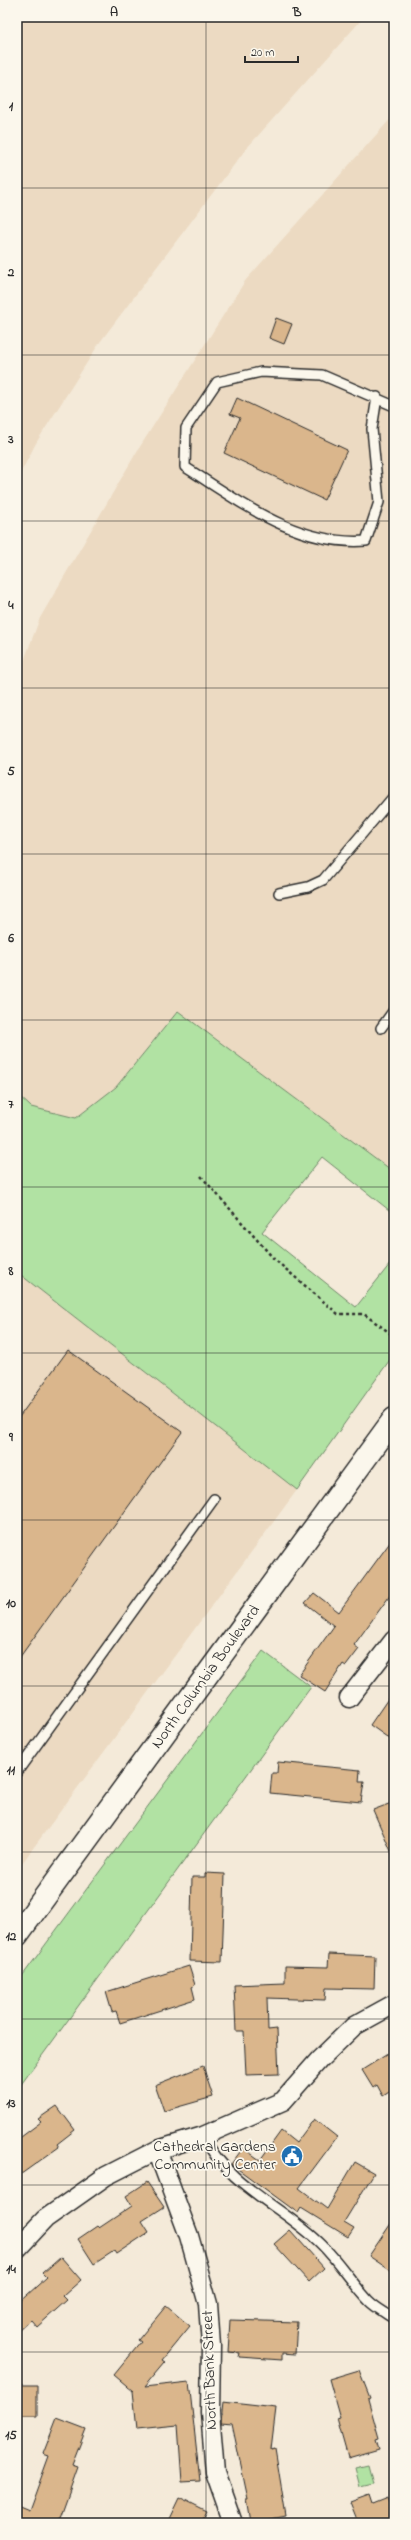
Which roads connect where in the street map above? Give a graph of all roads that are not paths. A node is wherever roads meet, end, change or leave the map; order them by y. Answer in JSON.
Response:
{"nodes":[{"id":1,"x":377,"y":397,"type":"junction"},
{"id":2,"x":394,"y":406,"type":"edge"},
{"id":3,"x":394,"y":796,"type":"edge"},
{"id":4,"x":279,"y":893,"type":"dead end"},
{"id":5,"x":394,"y":1010,"type":"edge"},
{"id":6,"x":381,"y":1028,"type":"dead end"},
{"id":7,"x":394,"y":1419,"type":"edge"},
{"id":8,"x":214,"y":1499,"type":"dead end"},
{"id":9,"x":394,"y":1640,"type":"edge"},
{"id":10,"x":349,"y":1698,"type":"dead end"},
{"id":11,"x":17,"y":1772,"type":"edge"},
{"id":12,"x":17,"y":1935,"type":"edge"},
{"id":13,"x":394,"y":2004,"type":"edge"},
{"id":14,"x":203,"y":2136,"type":"junction"},
{"id":15,"x":157,"y":2150,"type":"junction"},
{"id":16,"x":17,"y":2249,"type":"edge"},
{"id":17,"x":394,"y":2319,"type":"edge"},
{"id":18,"x":233,"y":2523,"type":"edge"}],
"edges":[{"from":1,"to":1,"type":"lane"},
{"from":1,"to":2,"type":"lane"},
{"from":3,"to":4,"type":"lane"},
{"from":5,"to":6,"type":"lane"},
{"from":7,"to":12,"type":"main road","name":"North Columbia Boulevard"},
{"from":8,"to":11,"type":"lane"},
{"from":9,"to":10,"type":"street"},
{"from":13,"to":14,"type":"street"},
{"from":14,"to":15,"type":"street"},
{"from":14,"to":17,"type":"lane"},
{"from":15,"to":16,"type":"street"},
{"from":15,"to":18,"type":"street","name":"North Bank Street"}]}
